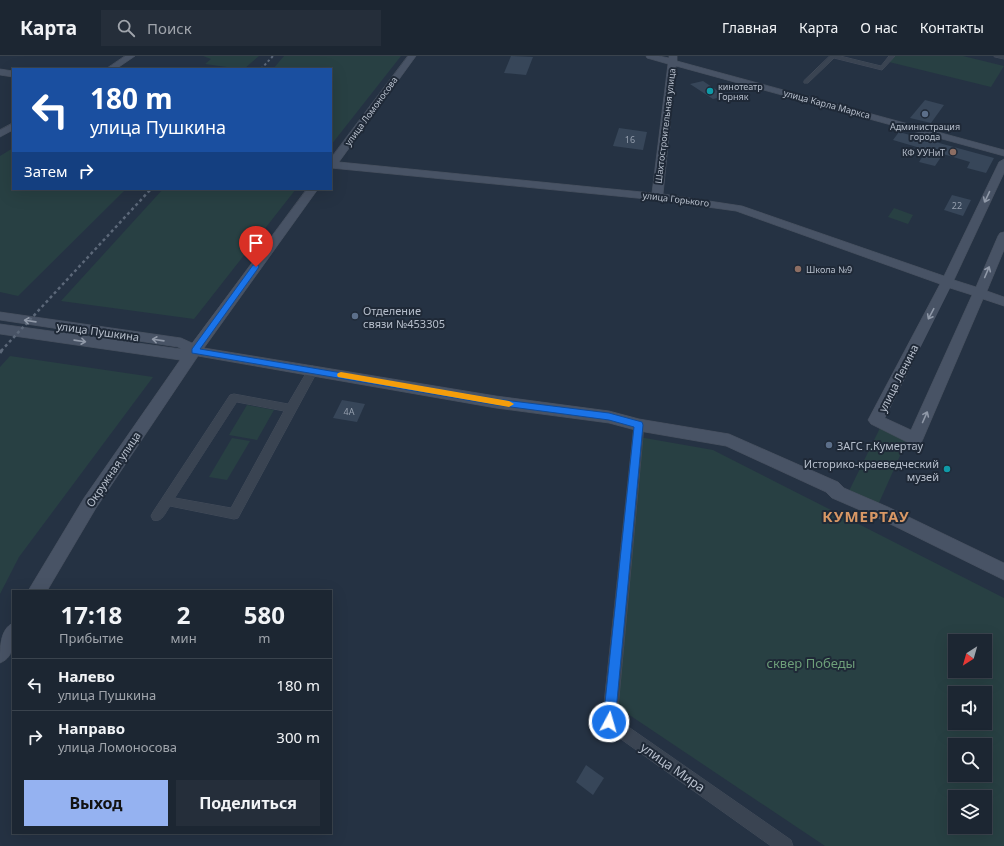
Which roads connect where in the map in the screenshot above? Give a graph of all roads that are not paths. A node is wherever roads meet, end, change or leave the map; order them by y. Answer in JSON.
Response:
{"nodes":[{"id":1,"x":132,"y":56,"type":"edge"},
{"id":2,"x":412,"y":56,"type":"edge"},
{"id":3,"x":650,"y":56,"type":"edge"},
{"id":4,"x":833,"y":56,"type":"edge"},
{"id":5,"x":892,"y":56,"type":"edge"},
{"id":6,"x":997,"y":56,"type":"edge"},
{"id":7,"x":1004,"y":58,"type":"edge"},
{"id":8,"x":673,"y":59,"type":"edge"},
{"id":9,"x":112,"y":68,"type":"edge"},
{"id":10,"x":0,"y":72,"type":"edge"},
{"id":11,"x":12,"y":74,"type":"edge"},
{"id":12,"x":806,"y":82,"type":"dead end"},
{"id":13,"x":12,"y":127,"type":"edge"},
{"id":14,"x":0,"y":134,"type":"edge"},
{"id":15,"x":1004,"y":153,"type":"edge"},
{"id":16,"x":1004,"y":162,"type":"edge"},
{"id":17,"x":332,"y":165,"type":"edge"},
{"id":18,"x":312,"y":190,"type":"edge"},
{"id":19,"x":657,"y":197,"type":"junction"},
{"id":20,"x":1004,"y":236,"type":"edge"},
{"id":21,"x":948,"y":282,"type":"junction"},
{"id":22,"x":979,"y":293,"type":"junction"},
{"id":23,"x":1004,"y":302,"type":"edge"},
{"id":24,"x":0,"y":316,"type":"edge"},
{"id":25,"x":0,"y":329,"type":"edge"},
{"id":26,"x":195,"y":351,"type":"junction"},
{"id":27,"x":313,"y":370,"type":"junction"},
{"id":28,"x":291,"y":408,"type":"junction"},
{"id":29,"x":639,"y":425,"type":"junction"},
{"id":30,"x":167,"y":501,"type":"junction"},
{"id":31,"x":157,"y":516,"type":"dead end"},
{"id":32,"x":1004,"y":572,"type":"edge"},
{"id":33,"x":38,"y":590,"type":"edge"},
{"id":34,"x":12,"y":634,"type":"edge"},
{"id":35,"x":0,"y":654,"type":"edge"},
{"id":36,"x":785,"y":846,"type":"edge"}],
"edges":[{"from":1,"to":9,"type":"main road"},
{"from":2,"to":17,"type":"main road","name":"улица Ломоносова"},
{"from":3,"to":8,"type":"main road","name":"улица Карла Маркса"},
{"from":4,"to":5,"type":"street"},
{"from":4,"to":12,"type":"street"},
{"from":6,"to":7,"type":"street"},
{"from":8,"to":15,"type":"main road","name":"улица Карла Маркса"},
{"from":8,"to":19,"type":"main road","name":"Шахтостроительная улица"},
{"from":10,"to":11,"type":"main road"},
{"from":13,"to":14,"type":"main road"},
{"from":16,"to":21,"type":"main road","name":"улица Ленина","one_way":true},
{"from":17,"to":19,"type":"main road","name":"улица Горького"},
{"from":18,"to":26,"type":"main road"},
{"from":19,"to":21,"type":"main road","name":"улица Горького"},
{"from":22,"to":20,"type":"main road","name":"улица Ленина","one_way":true},
{"from":21,"to":22,"type":"main road","name":"улица Горького"},
{"from":21,"to":22,"type":"main road","name":"улица Ленина","one_way":true},
{"from":22,"to":23,"type":"main road","name":"улица Горького"},
{"from":26,"to":24,"type":"main road","name":"улица Пушкина","one_way":true},
{"from":25,"to":26,"type":"main road","name":"улица Пушкина","one_way":true},
{"from":26,"to":27,"type":"main road","name":"улица Пушкина"},
{"from":26,"to":33,"type":"main road","name":"Окружная улица"},
{"from":27,"to":28,"type":"street"},
{"from":27,"to":29,"type":"main road","name":"улица Пушкина"},
{"from":28,"to":30,"type":"street"},
{"from":28,"to":30,"type":"street"},
{"from":29,"to":32,"type":"main road","name":"улица Пушкина"},
{"from":29,"to":36,"type":"street","name":"улица Мира"},
{"from":30,"to":31,"type":"street"},
{"from":34,"to":35,"type":"main road"}]}
